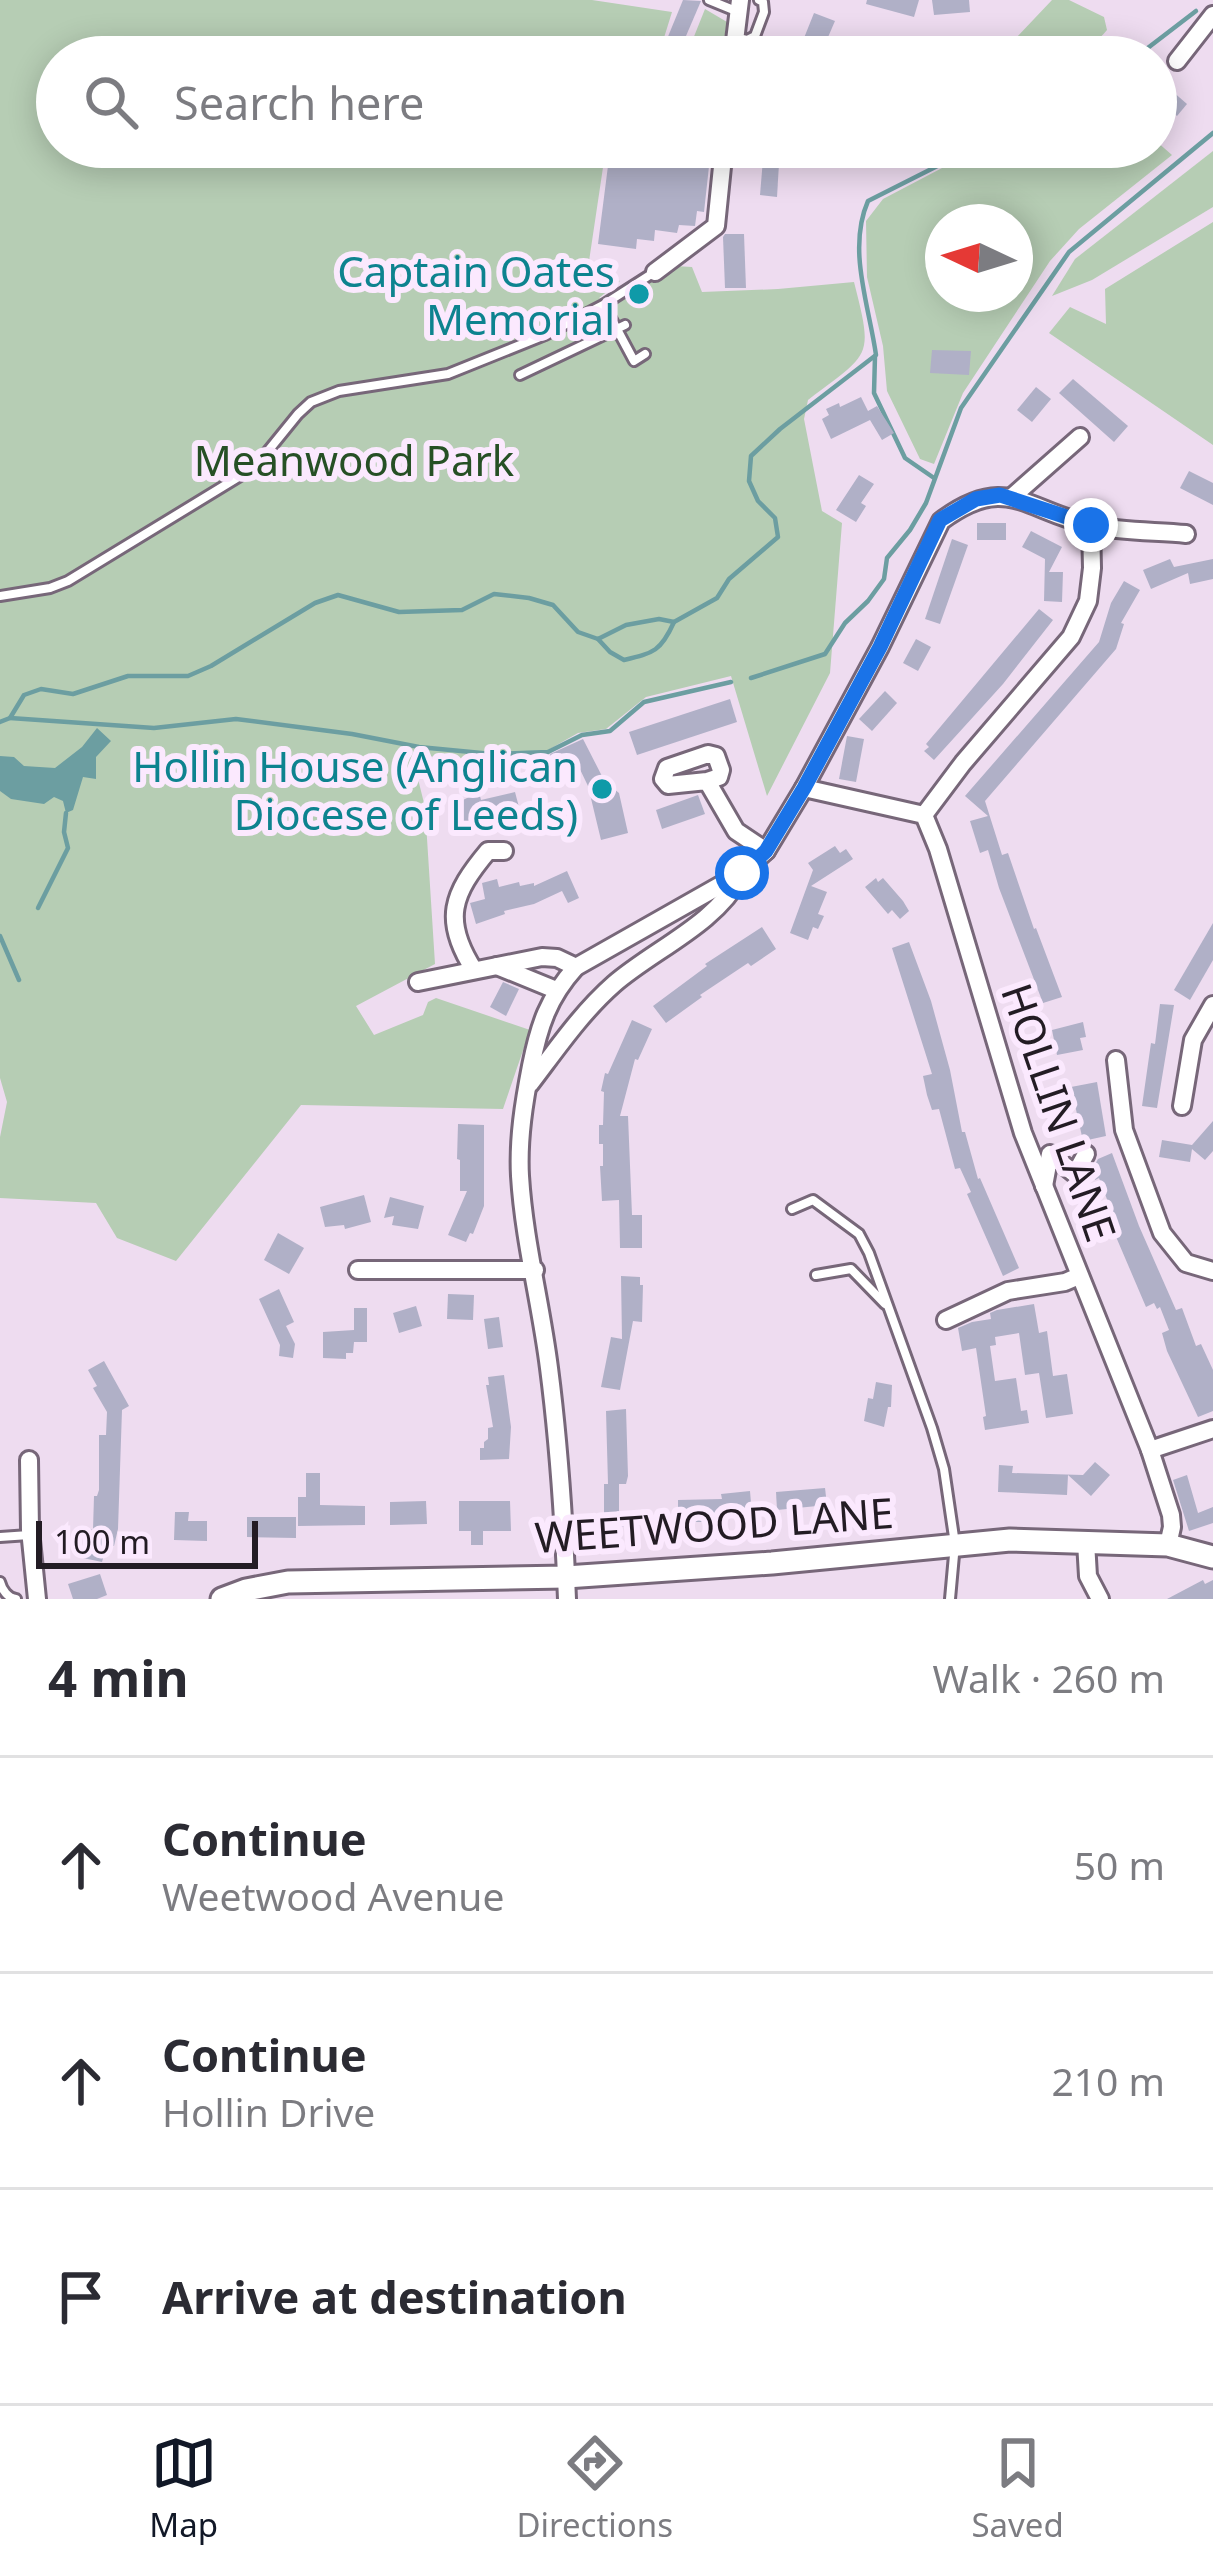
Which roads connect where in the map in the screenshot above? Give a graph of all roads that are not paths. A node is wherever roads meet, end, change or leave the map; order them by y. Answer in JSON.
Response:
{"nodes":[{"id":1,"x":709,"y":0,"type":"edge"},
{"id":2,"x":759,"y":0,"type":"edge"},
{"id":3,"x":739,"y":6,"type":"edge"},
{"id":4,"x":1213,"y":15,"type":"edge"},
{"id":5,"x":735,"y":36,"type":"edge"},
{"id":6,"x":755,"y":36,"type":"edge"},
{"id":7,"x":1177,"y":61,"type":"dead end"},
{"id":8,"x":722,"y":168,"type":"edge"},
{"id":9,"x":655,"y":272,"type":"joint"},
{"id":10,"x":604,"y":305,"type":"junction"},
{"id":11,"x":620,"y":327,"type":"junction"},
{"id":12,"x":645,"y":354,"type":"dead end"},
{"id":13,"x":520,"y":376,"type":"dead end"},
{"id":14,"x":1080,"y":437,"type":"dead end"},
{"id":15,"x":1012,"y":497,"type":"junction"},
{"id":16,"x":1091,"y":525,"type":"junction"},
{"id":17,"x":1186,"y":534,"type":"dead end"},
{"id":18,"x":0,"y":596,"type":"edge"},
{"id":19,"x":707,"y":781,"type":"dead end"},
{"id":20,"x":804,"y":788,"type":"junction"},
{"id":21,"x":924,"y":815,"type":"junction"},
{"id":22,"x":504,"y":851,"type":"dead end"},
{"id":23,"x":766,"y":851,"type":"junction"},
{"id":24,"x":742,"y":873,"type":"junction"},
{"id":25,"x":496,"y":966,"type":"junction"},
{"id":26,"x":576,"y":968,"type":"junction"},
{"id":27,"x":475,"y":970,"type":"junction"},
{"id":28,"x":418,"y":982,"type":"dead end"},
{"id":29,"x":556,"y":990,"type":"junction"},
{"id":30,"x":1213,"y":1005,"type":"edge"},
{"id":31,"x":1116,"y":1060,"type":"dead end"},
{"id":32,"x":526,"y":1090,"type":"junction"},
{"id":33,"x":1182,"y":1106,"type":"dead end"},
{"id":34,"x":1086,"y":1154,"type":"dead end"},
{"id":35,"x":1044,"y":1187,"type":"junction"},
{"id":36,"x":792,"y":1209,"type":"dead end"},
{"id":37,"x":358,"y":1270,"type":"dead end"},
{"id":38,"x":535,"y":1270,"type":"junction"},
{"id":39,"x":1213,"y":1270,"type":"edge"},
{"id":40,"x":816,"y":1275,"type":"dead end"},
{"id":41,"x":1079,"y":1276,"type":"junction"},
{"id":42,"x":886,"y":1305,"type":"junction"},
{"id":43,"x":946,"y":1320,"type":"dead end"},
{"id":44,"x":1213,"y":1430,"type":"edge"},
{"id":45,"x":1150,"y":1450,"type":"junction"},
{"id":46,"x":29,"y":1460,"type":"dead end"},
{"id":47,"x":31,"y":1535,"type":"junction"},
{"id":48,"x":0,"y":1537,"type":"edge"},
{"id":49,"x":1086,"y":1542,"type":"junction"},
{"id":50,"x":955,"y":1544,"type":"junction"},
{"id":51,"x":1168,"y":1545,"type":"junction"},
{"id":52,"x":1209,"y":1551,"type":"edge"},
{"id":53,"x":0,"y":1582,"type":"edge"},
{"id":54,"x":566,"y":1588,"type":"edge"},
{"id":55,"x":16,"y":1599,"type":"edge"},
{"id":56,"x":37,"y":1599,"type":"edge"},
{"id":57,"x":222,"y":1599,"type":"edge"},
{"id":58,"x":950,"y":1599,"type":"edge"},
{"id":59,"x":1100,"y":1599,"type":"edge"}],
"edges":[{"from":1,"to":3,"type":"lane"},
{"from":2,"to":6,"type":"lane"},
{"from":3,"to":5,"type":"street"},
{"from":4,"to":7,"type":"street"},
{"from":8,"to":9,"type":"street"},
{"from":9,"to":10,"type":"lane"},
{"from":10,"to":11,"type":"lane"},
{"from":10,"to":18,"type":"lane"},
{"from":11,"to":12,"type":"lane"},
{"from":11,"to":13,"type":"lane"},
{"from":14,"to":15,"type":"street"},
{"from":15,"to":16,"type":"street"},
{"from":15,"to":20,"type":"street"},
{"from":16,"to":17,"type":"street"},
{"from":16,"to":21,"type":"street"},
{"from":19,"to":23,"type":"street"},
{"from":20,"to":21,"type":"street"},
{"from":20,"to":23,"type":"street"},
{"from":21,"to":35,"type":"street","name":"HOLLIN LANE"},
{"from":22,"to":27,"type":"street"},
{"from":23,"to":24,"type":"street"},
{"from":24,"to":26,"type":"street"},
{"from":24,"to":32,"type":"street"},
{"from":25,"to":26,"type":"street"},
{"from":25,"to":27,"type":"street"},
{"from":25,"to":29,"type":"street"},
{"from":26,"to":29,"type":"street"},
{"from":27,"to":28,"type":"street"},
{"from":29,"to":32,"type":"street"},
{"from":30,"to":33,"type":"street"},
{"from":31,"to":39,"type":"street"},
{"from":32,"to":38,"type":"street"},
{"from":34,"to":35,"type":"street"},
{"from":35,"to":41,"type":"street","name":"HOLLIN LANE"},
{"from":36,"to":42,"type":"lane"},
{"from":37,"to":38,"type":"street"},
{"from":38,"to":54,"type":"street"},
{"from":40,"to":42,"type":"lane"},
{"from":41,"to":43,"type":"street"},
{"from":41,"to":45,"type":"street","name":"HOLLIN LANE"},
{"from":42,"to":50,"type":"lane"},
{"from":44,"to":45,"type":"street"},
{"from":45,"to":51,"type":"street","name":"HOLLIN LANE"},
{"from":46,"to":47,"type":"street"},
{"from":47,"to":48,"type":"lane"},
{"from":47,"to":56,"type":"street"},
{"from":49,"to":50,"type":"street","name":"WEETWOOD LANE"},
{"from":49,"to":51,"type":"street","name":"WEETWOOD LANE"},
{"from":49,"to":59,"type":"street"},
{"from":50,"to":54,"type":"street","name":"WEETWOOD LANE"},
{"from":50,"to":58,"type":"lane"},
{"from":51,"to":52,"type":"street","name":"WEETWOOD LANE"},
{"from":53,"to":55,"type":"lane"},
{"from":54,"to":57,"type":"street","name":"WEETWOOD LANE"}]}
